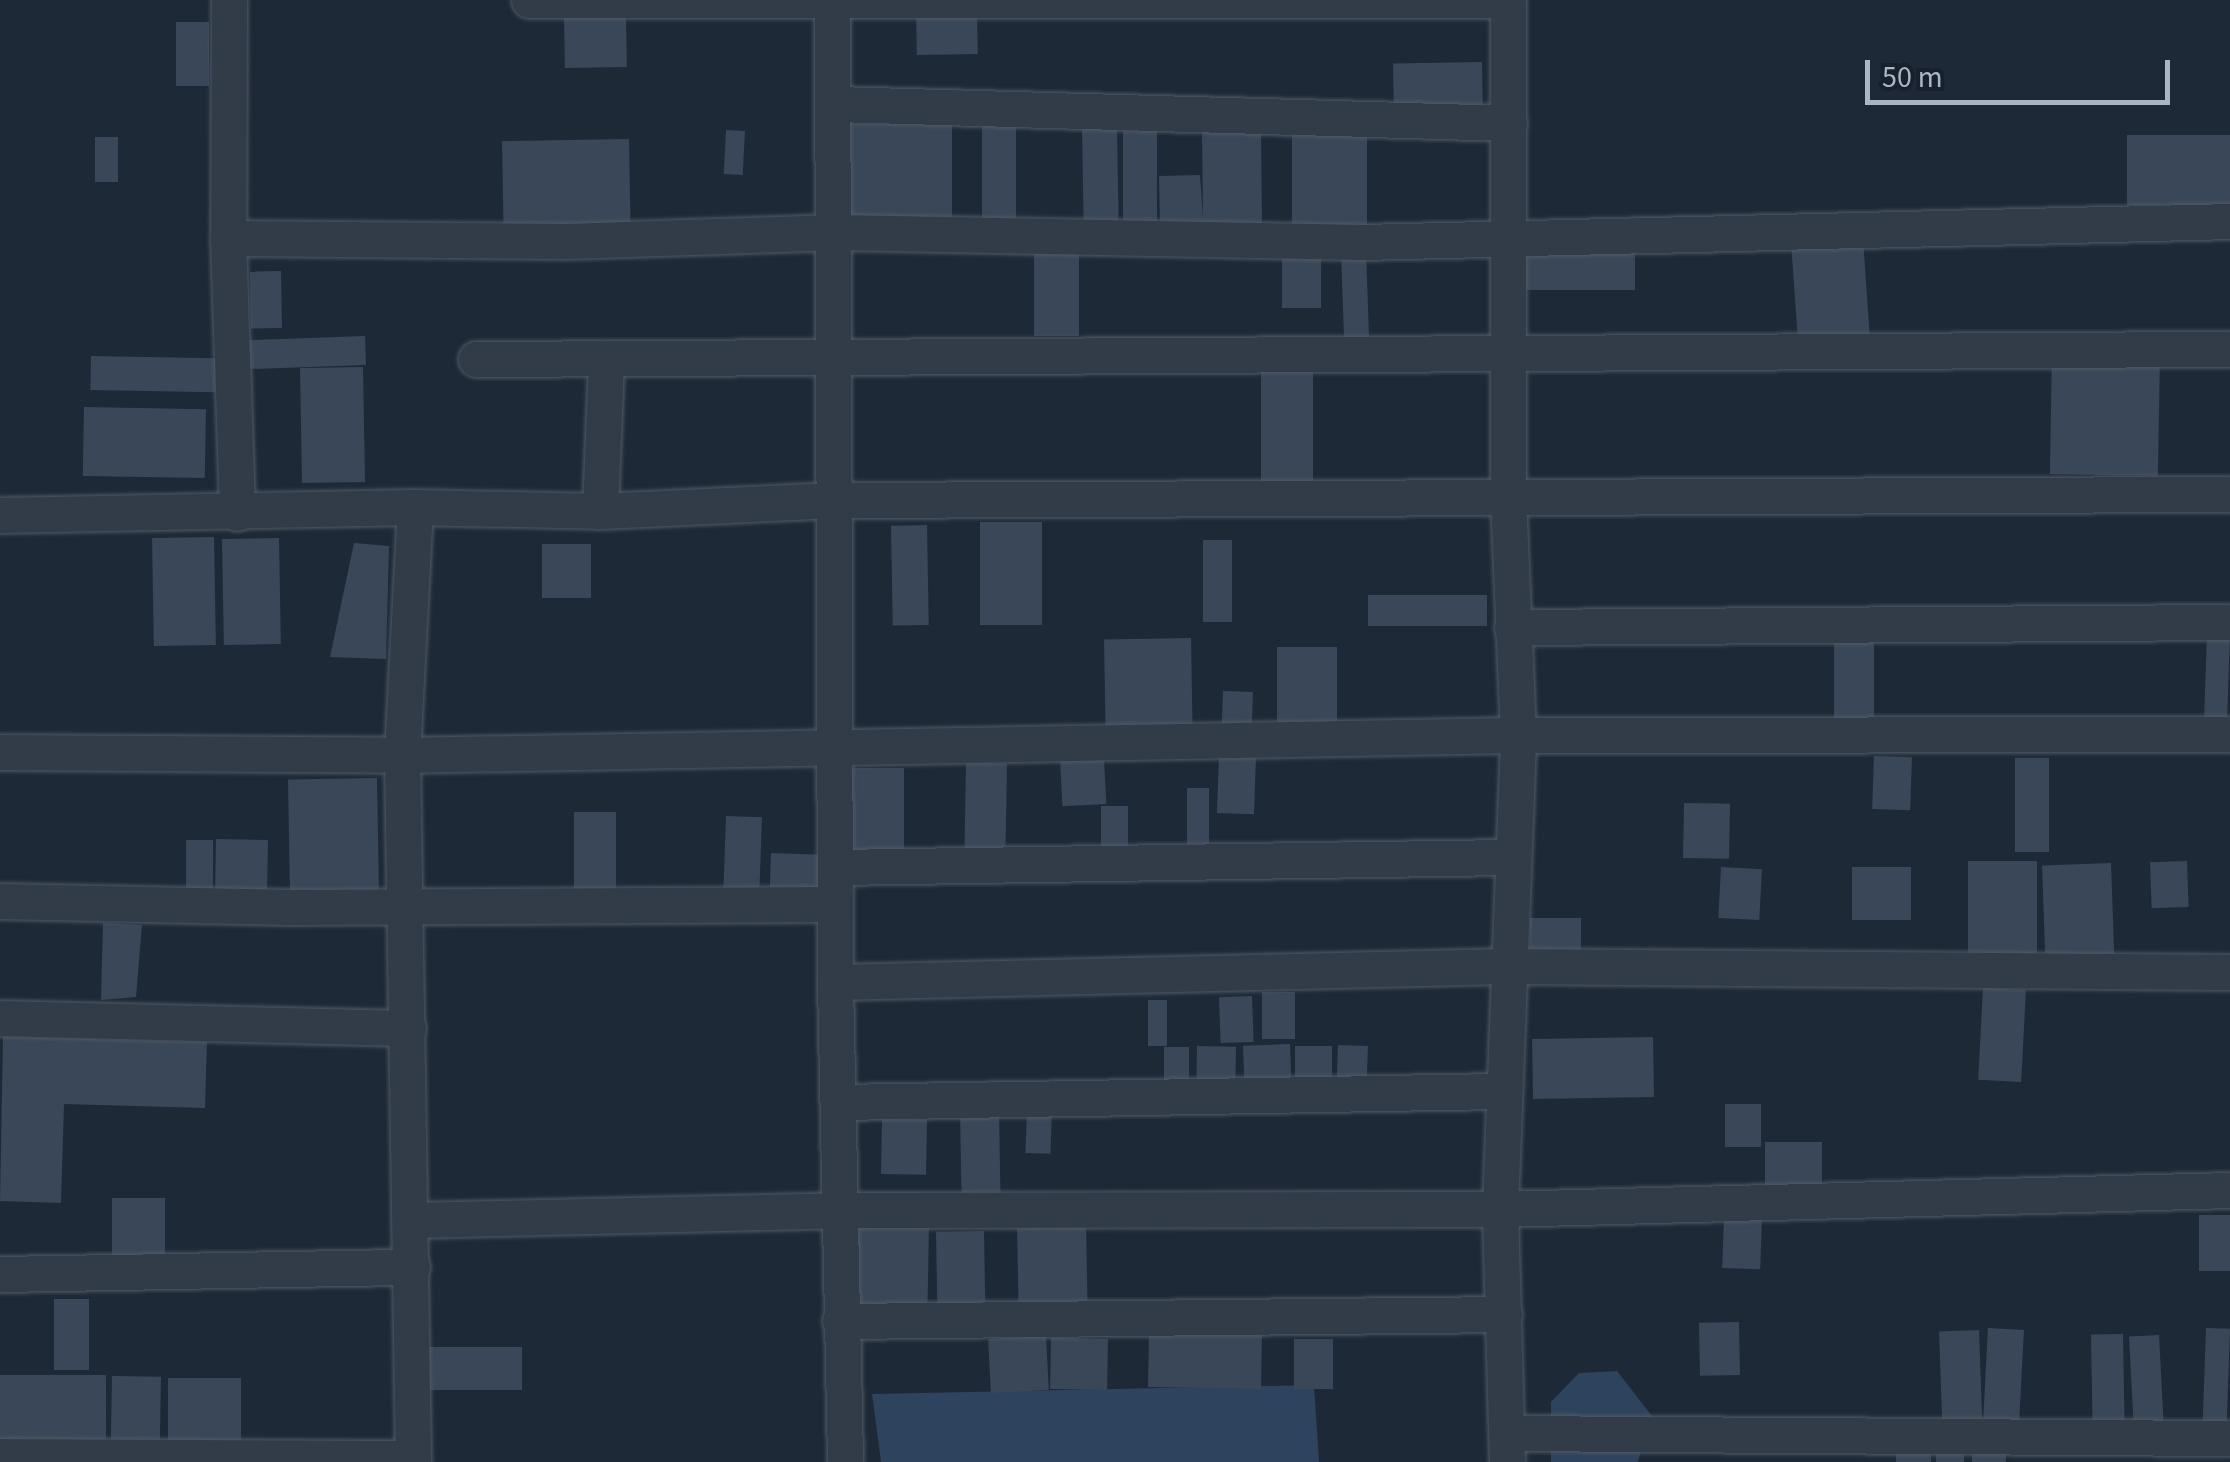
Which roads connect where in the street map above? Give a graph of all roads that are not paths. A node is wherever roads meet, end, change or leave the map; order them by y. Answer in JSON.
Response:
{"nodes":[{"id":1,"x":229,"y":0,"type":"edge"},
{"id":2,"x":529,"y":0,"type":"edge"},
{"id":3,"x":1505,"y":0,"type":"edge"},
{"id":4,"x":832,"y":2,"type":"edge"},
{"id":5,"x":835,"y":104,"type":"junction"},
{"id":6,"x":1509,"y":123,"type":"junction"},
{"id":7,"x":2230,"y":220,"type":"edge"},
{"id":8,"x":837,"y":232,"type":"junction"},
{"id":9,"x":1511,"y":237,"type":"junction"},
{"id":10,"x":228,"y":238,"type":"junction"},
{"id":11,"x":2230,"y":349,"type":"edge"},
{"id":12,"x":838,"y":353,"type":"junction"},
{"id":13,"x":1512,"y":357,"type":"junction"},
{"id":14,"x":476,"y":360,"type":"dead end"},
{"id":15,"x":606,"y":360,"type":"junction"},
{"id":16,"x":2230,"y":494,"type":"edge"},
{"id":17,"x":834,"y":500,"type":"junction"},
{"id":18,"x":1508,"y":500,"type":"junction"},
{"id":19,"x":415,"y":507,"type":"junction"},
{"id":20,"x":600,"y":511,"type":"junction"},
{"id":21,"x":238,"y":514,"type":"junction"},
{"id":22,"x":0,"y":515,"type":"edge"},
{"id":23,"x":2230,"y":622,"type":"edge"},
{"id":24,"x":1512,"y":627,"type":"junction"},
{"id":25,"x":2230,"y":734,"type":"edge"},
{"id":26,"x":1518,"y":735,"type":"junction"},
{"id":27,"x":838,"y":748,"type":"junction"},
{"id":28,"x":0,"y":752,"type":"edge"},
{"id":29,"x":402,"y":756,"type":"junction"},
{"id":30,"x":1512,"y":857,"type":"junction"},
{"id":31,"x":835,"y":867,"type":"junction"},
{"id":32,"x":0,"y":901,"type":"edge"},
{"id":33,"x":835,"y":904,"type":"junction"},
{"id":34,"x":406,"y":905,"type":"junction"},
{"id":35,"x":1505,"y":966,"type":"junction"},
{"id":36,"x":2230,"y":972,"type":"edge"},
{"id":37,"x":835,"y":982,"type":"junction"},
{"id":38,"x":0,"y":1018,"type":"edge"},
{"id":39,"x":408,"y":1028,"type":"junction"},
{"id":40,"x":1502,"y":1090,"type":"junction"},
{"id":41,"x":838,"y":1102,"type":"junction"},
{"id":42,"x":2230,"y":1190,"type":"edge"},
{"id":43,"x":1500,"y":1209,"type":"junction"},
{"id":44,"x":840,"y":1210,"type":"junction"},
{"id":45,"x":412,"y":1220,"type":"junction"},
{"id":46,"x":412,"y":1267,"type":"junction"},
{"id":47,"x":0,"y":1274,"type":"edge"},
{"id":48,"x":1504,"y":1314,"type":"junction"},
{"id":49,"x":840,"y":1322,"type":"junction"},
{"id":50,"x":2230,"y":1438,"type":"edge"},
{"id":51,"x":1507,"y":1447,"type":"edge"},
{"id":52,"x":0,"y":1456,"type":"edge"},
{"id":53,"x":413,"y":1460,"type":"edge"},
{"id":54,"x":845,"y":1462,"type":"edge"}],
"edges":[{"from":1,"to":10,"type":"street"},
{"from":2,"to":4,"type":"street"},
{"from":3,"to":4,"type":"street"},
{"from":3,"to":6,"type":"street"},
{"from":4,"to":5,"type":"street"},
{"from":5,"to":6,"type":"street"},
{"from":5,"to":8,"type":"street"},
{"from":6,"to":9,"type":"street"},
{"from":7,"to":9,"type":"street"},
{"from":8,"to":9,"type":"street"},
{"from":8,"to":10,"type":"street"},
{"from":8,"to":12,"type":"street"},
{"from":9,"to":13,"type":"street"},
{"from":10,"to":21,"type":"street"},
{"from":11,"to":13,"type":"street"},
{"from":12,"to":13,"type":"street"},
{"from":12,"to":15,"type":"street"},
{"from":12,"to":17,"type":"street"},
{"from":13,"to":18,"type":"street"},
{"from":14,"to":15,"type":"street"},
{"from":15,"to":20,"type":"street"},
{"from":16,"to":18,"type":"street"},
{"from":17,"to":18,"type":"street"},
{"from":17,"to":20,"type":"street"},
{"from":17,"to":27,"type":"street"},
{"from":18,"to":24,"type":"street"},
{"from":19,"to":20,"type":"street"},
{"from":19,"to":21,"type":"street"},
{"from":19,"to":29,"type":"street"},
{"from":21,"to":22,"type":"street"},
{"from":23,"to":24,"type":"street"},
{"from":24,"to":26,"type":"street"},
{"from":25,"to":26,"type":"street"},
{"from":26,"to":27,"type":"street"},
{"from":26,"to":30,"type":"street"},
{"from":27,"to":29,"type":"street"},
{"from":27,"to":31,"type":"street"},
{"from":28,"to":29,"type":"street"},
{"from":29,"to":34,"type":"street"},
{"from":30,"to":31,"type":"street"},
{"from":30,"to":35,"type":"street"},
{"from":31,"to":33,"type":"street"},
{"from":32,"to":34,"type":"street"},
{"from":33,"to":34,"type":"street"},
{"from":33,"to":37,"type":"street"},
{"from":34,"to":39,"type":"street"},
{"from":35,"to":36,"type":"street"},
{"from":35,"to":37,"type":"street"},
{"from":35,"to":40,"type":"street"},
{"from":37,"to":41,"type":"street"},
{"from":38,"to":39,"type":"street"},
{"from":39,"to":45,"type":"street"},
{"from":40,"to":41,"type":"street"},
{"from":40,"to":43,"type":"street"},
{"from":41,"to":44,"type":"street"},
{"from":42,"to":43,"type":"street"},
{"from":43,"to":44,"type":"street"},
{"from":43,"to":48,"type":"street"},
{"from":44,"to":45,"type":"street"},
{"from":44,"to":49,"type":"street"},
{"from":45,"to":46,"type":"street"},
{"from":46,"to":47,"type":"street"},
{"from":46,"to":53,"type":"street"},
{"from":48,"to":49,"type":"street"},
{"from":48,"to":51,"type":"street"},
{"from":49,"to":54,"type":"street"},
{"from":50,"to":51,"type":"street"},
{"from":52,"to":53,"type":"street"}]}
